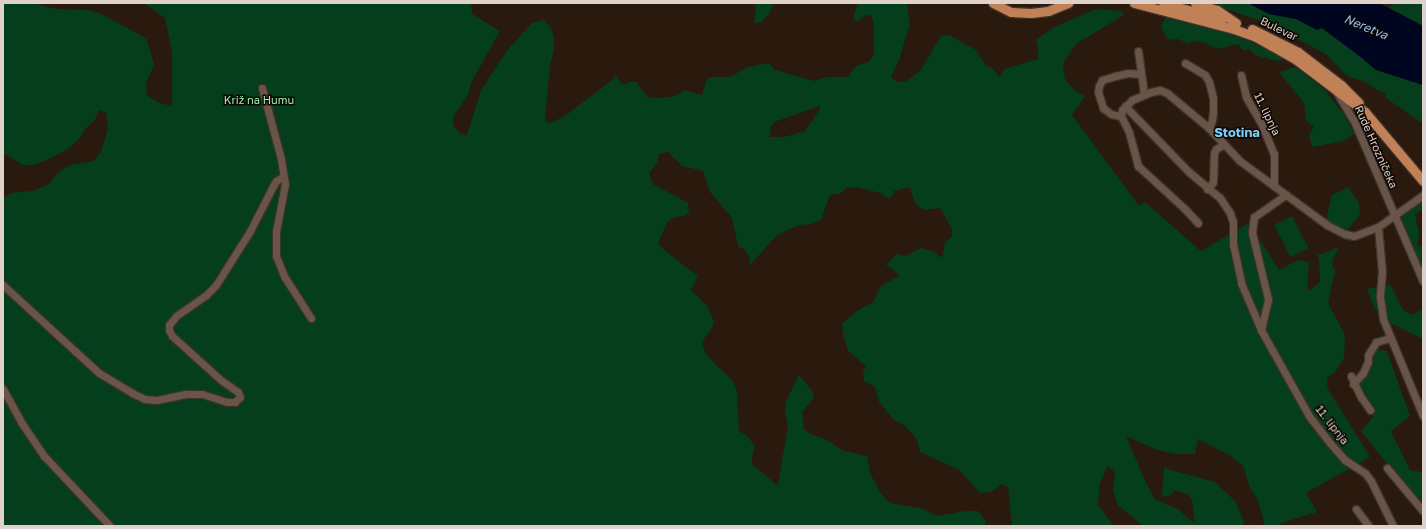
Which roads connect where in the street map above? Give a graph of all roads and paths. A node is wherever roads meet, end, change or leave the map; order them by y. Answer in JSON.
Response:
{"nodes":[{"id":1,"x":993,"y":3,"type":"edge"},
{"id":2,"x":1005,"y":3,"type":"edge"},
{"id":3,"x":1068,"y":3,"type":"edge"},
{"id":4,"x":1134,"y":3,"type":"edge"},
{"id":5,"x":1163,"y":3,"type":"edge"},
{"id":6,"x":1195,"y":3,"type":"edge"},
{"id":7,"x":1022,"y":13,"type":"junction"},
{"id":8,"x":1236,"y":23,"type":"junction"},
{"id":9,"x":1138,"y":51,"type":"dead end"},
{"id":10,"x":1185,"y":63,"type":"dead end"},
{"id":11,"x":1141,"y":74,"type":"junction"},
{"id":12,"x":1241,"y":75,"type":"dead end"},
{"id":13,"x":262,"y":88,"type":"dead end"},
{"id":14,"x":1334,"y":89,"type":"junction"},
{"id":15,"x":1144,"y":94,"type":"junction"},
{"id":16,"x":1126,"y":106,"type":"junction"},
{"id":17,"x":1365,"y":112,"type":"junction"},
{"id":18,"x":1121,"y":116,"type":"junction"},
{"id":19,"x":1209,"y":128,"type":"junction"},
{"id":20,"x":1224,"y":144,"type":"junction"},
{"id":21,"x":284,"y":176,"type":"junction"},
{"id":22,"x":1423,"y":181,"type":"edge"},
{"id":23,"x":1274,"y":186,"type":"junction"},
{"id":24,"x":1207,"y":189,"type":"junction"},
{"id":25,"x":1286,"y":195,"type":"junction"},
{"id":26,"x":1423,"y":195,"type":"edge"},
{"id":27,"x":1394,"y":216,"type":"junction"},
{"id":28,"x":1198,"y":223,"type":"dead end"},
{"id":29,"x":1378,"y":227,"type":"junction"},
{"id":30,"x":1423,"y":281,"type":"edge"},
{"id":31,"x":3,"y":284,"type":"edge"},
{"id":32,"x":311,"y":318,"type":"dead end"},
{"id":33,"x":1261,"y":330,"type":"junction"},
{"id":34,"x":1390,"y":338,"type":"junction"},
{"id":35,"x":1351,"y":376,"type":"dead end"},
{"id":36,"x":1353,"y":384,"type":"junction"},
{"id":37,"x":3,"y":390,"type":"edge"},
{"id":38,"x":1370,"y":410,"type":"dead end"},
{"id":39,"x":1423,"y":416,"type":"edge"},
{"id":40,"x":1387,"y":468,"type":"dead end"},
{"id":41,"x":1356,"y":509,"type":"dead end"},
{"id":42,"x":1423,"y":511,"type":"edge"},
{"id":43,"x":110,"y":526,"type":"edge"},
{"id":44,"x":1368,"y":526,"type":"edge"},
{"id":45,"x":1393,"y":526,"type":"edge"}],
"edges":[{"from":1,"to":7,"type":"main road"},
{"from":2,"to":7,"type":"main road"},
{"from":3,"to":7,"type":"main road"},
{"from":4,"to":14,"type":"main road"},
{"from":5,"to":8,"type":"main road","name":"Bulevar"},
{"from":6,"to":8,"type":"main road"},
{"from":8,"to":17,"type":"main road","name":"Bulevar"},
{"from":9,"to":11,"type":"street"},
{"from":10,"to":19,"type":"street"},
{"from":11,"to":15,"type":"street"},
{"from":11,"to":18,"type":"street"},
{"from":12,"to":23,"type":"street","name":"11. lipnja"},
{"from":13,"to":21,"type":"street"},
{"from":14,"to":17,"type":"main road"},
{"from":14,"to":27,"type":"street","name":"Rude Hrozničeka"},
{"from":15,"to":16,"type":"street"},
{"from":15,"to":19,"type":"street"},
{"from":16,"to":18,"type":"street"},
{"from":16,"to":24,"type":"street","name":"11. lipnja"},
{"from":17,"to":22,"type":"main road"},
{"from":18,"to":28,"type":"street"},
{"from":19,"to":20,"type":"street"},
{"from":20,"to":23,"type":"street"},
{"from":20,"to":24,"type":"street"},
{"from":21,"to":31,"type":"street"},
{"from":21,"to":32,"type":"street"},
{"from":23,"to":25,"type":"street"},
{"from":24,"to":33,"type":"street","name":"11. lipnja"},
{"from":25,"to":29,"type":"street"},
{"from":25,"to":33,"type":"street"},
{"from":26,"to":27,"type":"street"},
{"from":27,"to":29,"type":"street"},
{"from":27,"to":30,"type":"street","name":"Rude Hrozničeka"},
{"from":29,"to":34,"type":"street"},
{"from":33,"to":45,"type":"street","name":"11. lipnja"},
{"from":34,"to":36,"type":"street"},
{"from":34,"to":39,"type":"street"},
{"from":35,"to":36,"type":"street"},
{"from":36,"to":38,"type":"street"},
{"from":37,"to":43,"type":"street"},
{"from":40,"to":42,"type":"street"},
{"from":41,"to":44,"type":"street"}]}
